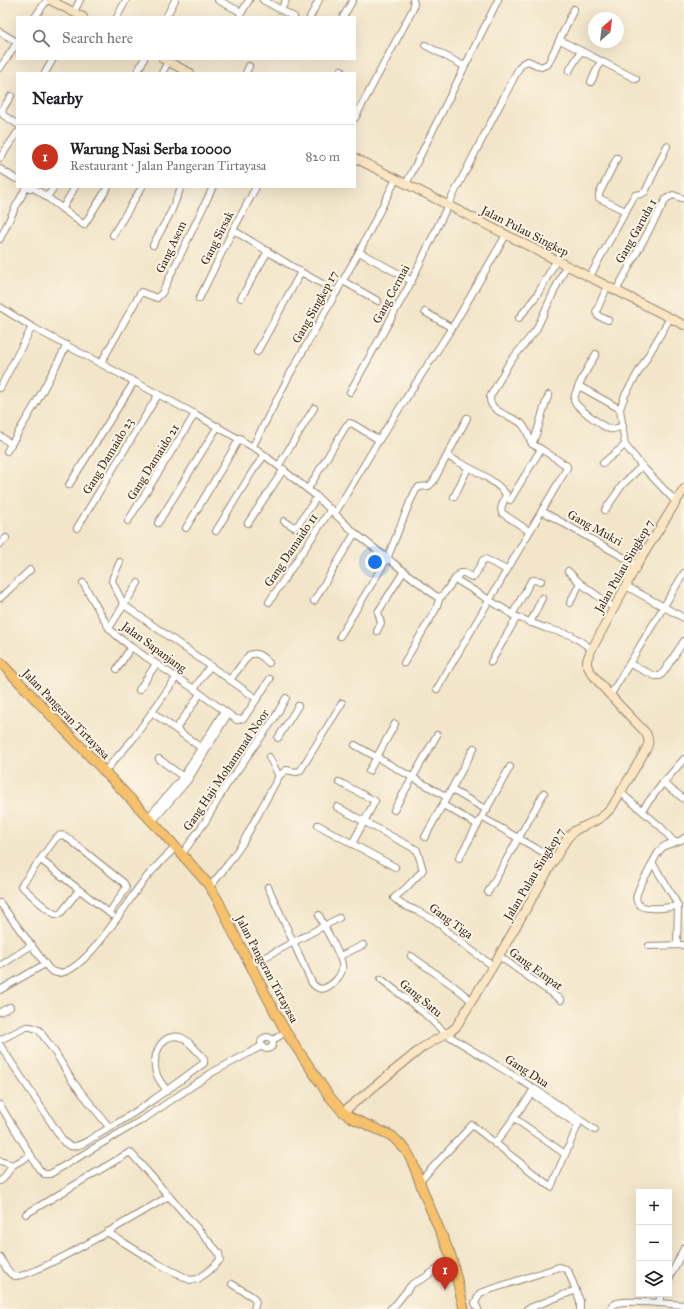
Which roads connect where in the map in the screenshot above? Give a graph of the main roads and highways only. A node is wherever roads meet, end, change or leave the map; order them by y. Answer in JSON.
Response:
{"nodes":[{"id":1,"x":0,"y":662,"type":"edge"},
{"id":2,"x":464,"y":1309,"type":"edge"}],
"edges":[{"from":1,"to":2,"type":"main road","name":"Jalan Pangeran Tirtayasa"}]}
